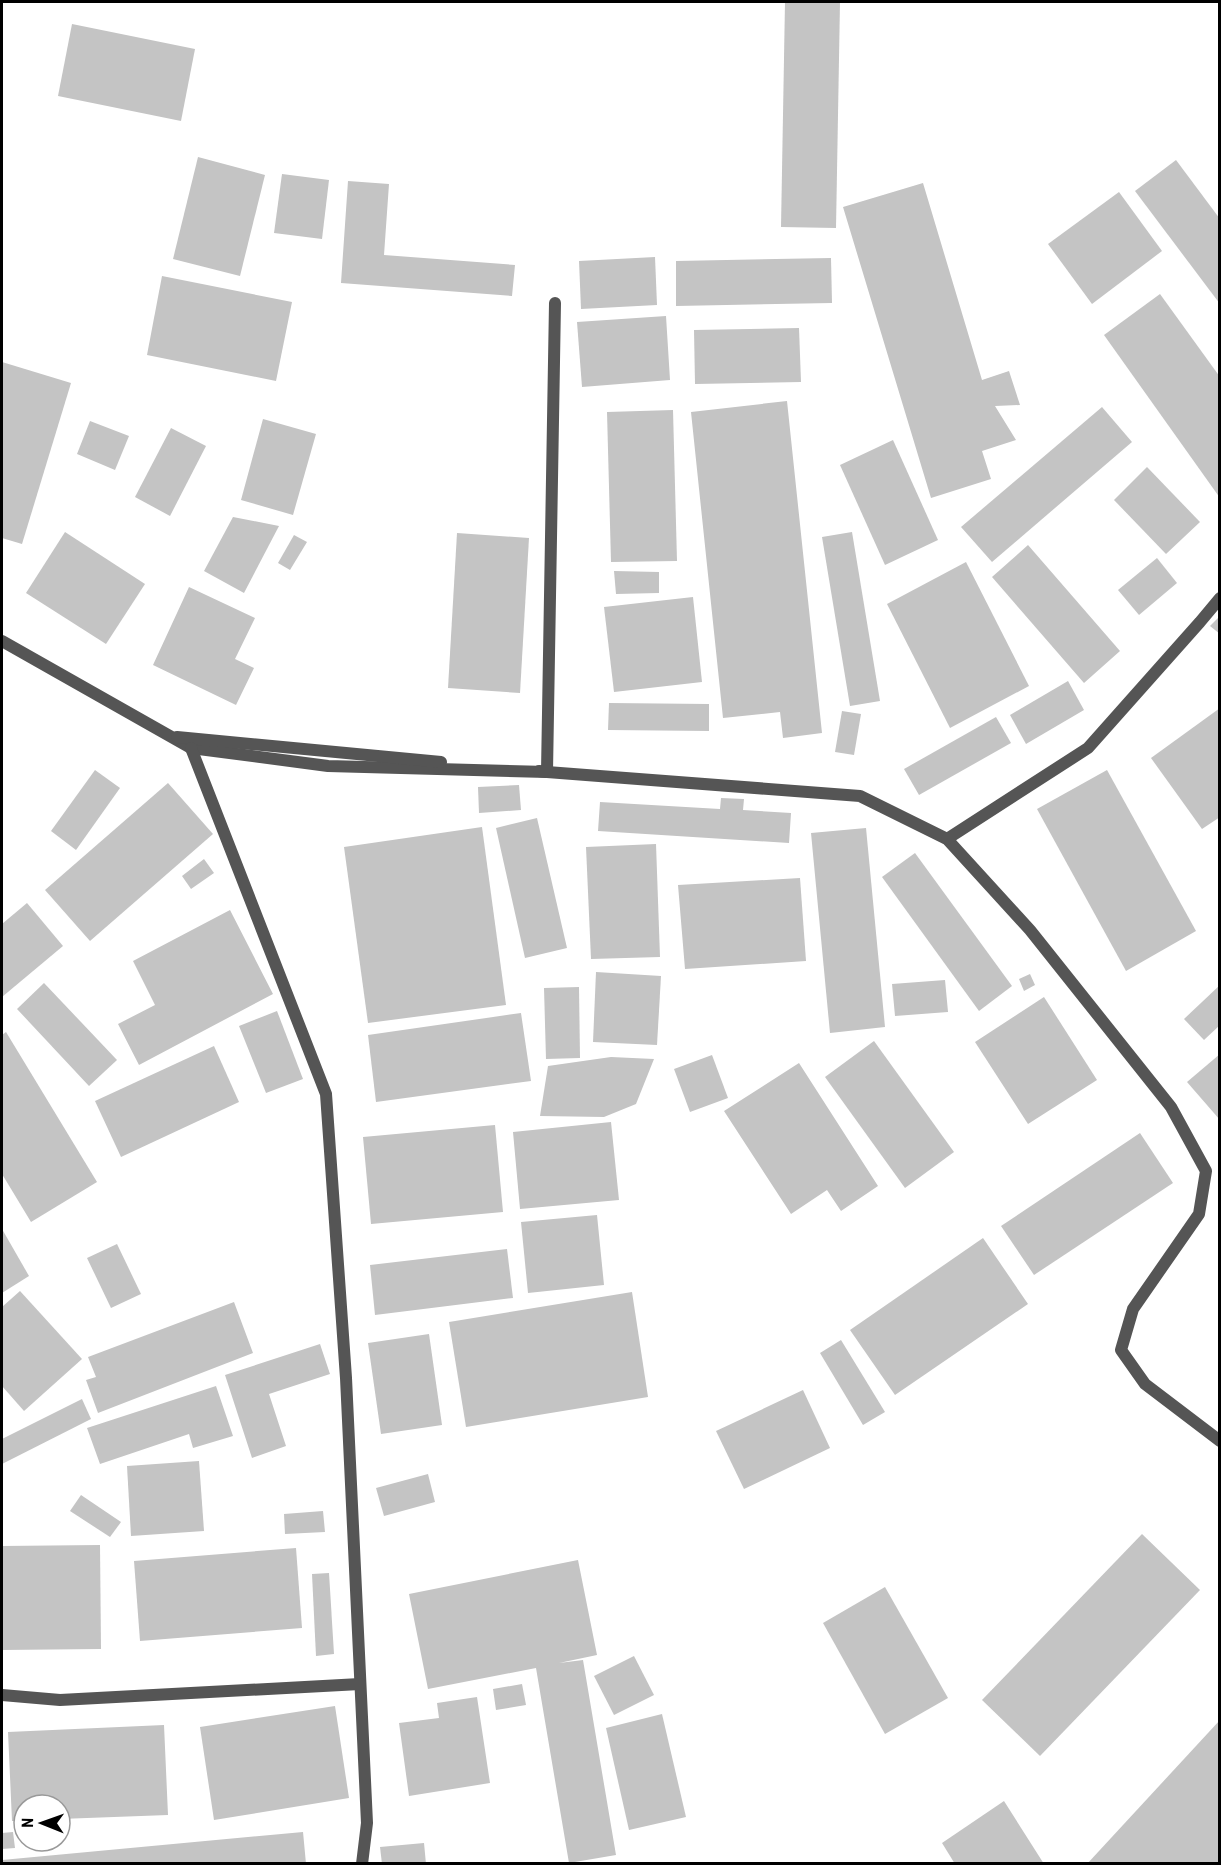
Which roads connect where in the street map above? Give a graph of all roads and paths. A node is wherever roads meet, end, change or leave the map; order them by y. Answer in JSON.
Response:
{"nodes":[{"id":1,"x":555,"y":303,"type":"dead end"},
{"id":2,"x":1220,"y":598,"type":"edge"},
{"id":3,"x":2,"y":633,"type":"edge"},
{"id":4,"x":2,"y":641,"type":"edge"},
{"id":5,"x":171,"y":737,"type":"junction"},
{"id":6,"x":191,"y":748,"type":"junction"},
{"id":7,"x":547,"y":772,"type":"junction"},
{"id":8,"x":947,"y":839,"type":"junction"},
{"id":9,"x":1220,"y":1441,"type":"edge"},
{"id":10,"x":360,"y":1684,"type":"junction"},
{"id":11,"x":2,"y":1695,"type":"edge"},
{"id":12,"x":362,"y":1863,"type":"edge"}],
"edges":[{"from":1,"to":7,"type":"street"},
{"from":2,"to":8,"type":"street"},
{"from":3,"to":5,"type":"street"},
{"from":4,"to":5,"type":"street"},
{"from":5,"to":6,"type":"street"},
{"from":5,"to":7,"type":"street"},
{"from":6,"to":7,"type":"street"},
{"from":6,"to":10,"type":"street"},
{"from":7,"to":8,"type":"street"},
{"from":8,"to":9,"type":"street"},
{"from":10,"to":11,"type":"street"},
{"from":10,"to":12,"type":"street"}]}
